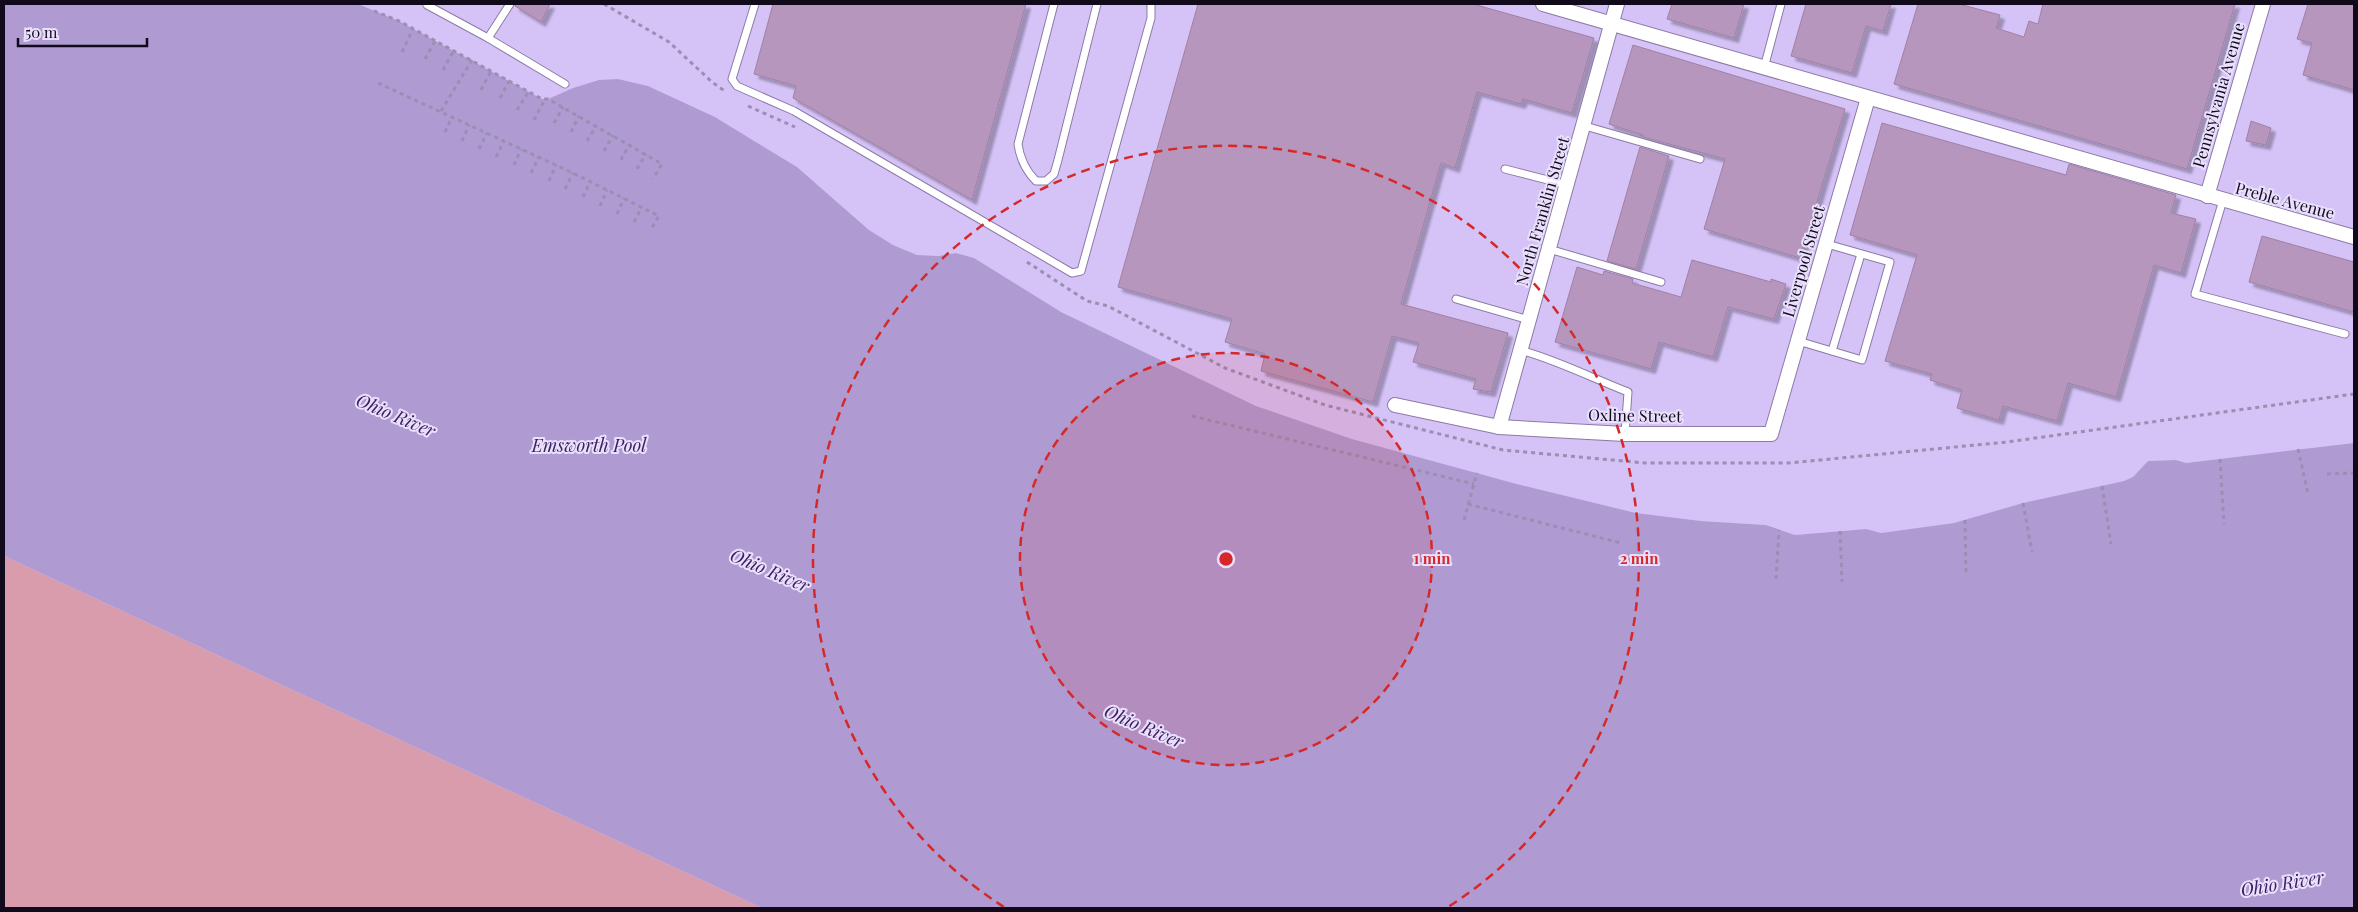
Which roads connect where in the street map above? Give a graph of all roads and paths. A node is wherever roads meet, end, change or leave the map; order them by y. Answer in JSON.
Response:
{"nodes":[{"id":1,"x":510,"y":4,"type":"edge"},
{"id":2,"x":755,"y":4,"type":"edge"},
{"id":3,"x":1054,"y":4,"type":"edge"},
{"id":4,"x":1097,"y":4,"type":"edge"},
{"id":5,"x":1151,"y":4,"type":"edge"},
{"id":6,"x":1543,"y":4,"type":"edge"},
{"id":7,"x":1617,"y":4,"type":"edge"},
{"id":8,"x":1781,"y":4,"type":"edge"},
{"id":9,"x":2263,"y":4,"type":"edge"},
{"id":10,"x":427,"y":5,"type":"dead end"},
{"id":11,"x":374,"y":11,"type":"dead end"},
{"id":12,"x":1611,"y":24,"type":"junction"},
{"id":13,"x":413,"y":29,"type":"junction"},
{"id":14,"x":488,"y":38,"type":"junction"},
{"id":15,"x":435,"y":41,"type":"junction"},
{"id":16,"x":454,"y":50,"type":"junction"},
{"id":17,"x":402,"y":52,"type":"dead end"},
{"id":18,"x":425,"y":59,"type":"dead end"},
{"id":19,"x":472,"y":60,"type":"junction"},
{"id":20,"x":1764,"y":68,"type":"junction"},
{"id":21,"x":443,"y":70,"type":"dead end"},
{"id":22,"x":491,"y":71,"type":"junction"},
{"id":23,"x":509,"y":81,"type":"junction"},
{"id":24,"x":378,"y":83,"type":"dead end"},
{"id":25,"x":565,"y":84,"type":"dead end"},
{"id":26,"x":481,"y":90,"type":"dead end"},
{"id":27,"x":529,"y":92,"type":"junction"},
{"id":28,"x":500,"y":98,"type":"dead end"},
{"id":29,"x":1868,"y":98,"type":"junction"},
{"id":30,"x":545,"y":99,"type":"junction"},
{"id":31,"x":563,"y":107,"type":"junction"},
{"id":32,"x":518,"y":110,"type":"dead end"},
{"id":33,"x":441,"y":111,"type":"junction"},
{"id":34,"x":579,"y":116,"type":"junction"},
{"id":35,"x":452,"y":117,"type":"junction"},
{"id":36,"x":534,"y":120,"type":"dead end"},
{"id":37,"x":554,"y":123,"type":"dead end"},
{"id":38,"x":470,"y":125,"type":"junction"},
{"id":39,"x":596,"y":126,"type":"junction"},
{"id":40,"x":1585,"y":126,"type":"junction"},
{"id":41,"x":444,"y":132,"type":"dead end"},
{"id":42,"x":571,"y":132,"type":"dead end"},
{"id":43,"x":487,"y":133,"type":"junction"},
{"id":44,"x":613,"y":136,"type":"junction"},
{"id":45,"x":462,"y":141,"type":"dead end"},
{"id":46,"x":504,"y":141,"type":"junction"},
{"id":47,"x":587,"y":141,"type":"dead end"},
{"id":48,"x":629,"y":145,"type":"junction"},
{"id":49,"x":479,"y":149,"type":"dead end"},
{"id":50,"x":522,"y":149,"type":"junction"},
{"id":51,"x":604,"y":151,"type":"dead end"},
{"id":52,"x":646,"y":154,"type":"junction"},
{"id":53,"x":496,"y":157,"type":"dead end"},
{"id":54,"x":539,"y":157,"type":"junction"},
{"id":55,"x":1700,"y":159,"type":"dead end"},
{"id":56,"x":620,"y":160,"type":"dead end"},
{"id":57,"x":514,"y":165,"type":"dead end"},
{"id":58,"x":556,"y":165,"type":"junction"},
{"id":59,"x":1505,"y":169,"type":"dead end"},
{"id":60,"x":637,"y":170,"type":"dead end"},
{"id":61,"x":531,"y":173,"type":"dead end"},
{"id":62,"x":573,"y":173,"type":"junction"},
{"id":63,"x":653,"y":179,"type":"dead end"},
{"id":64,"x":549,"y":181,"type":"dead end"},
{"id":65,"x":590,"y":182,"type":"junction"},
{"id":66,"x":1567,"y":185,"type":"junction"},
{"id":67,"x":566,"y":189,"type":"dead end"},
{"id":68,"x":607,"y":190,"type":"junction"},
{"id":69,"x":2207,"y":196,"type":"junction"},
{"id":70,"x":583,"y":197,"type":"dead end"},
{"id":71,"x":624,"y":198,"type":"junction"},
{"id":72,"x":2223,"y":200,"type":"junction"},
{"id":73,"x":600,"y":206,"type":"dead end"},
{"id":74,"x":642,"y":207,"type":"junction"},
{"id":75,"x":617,"y":214,"type":"dead end"},
{"id":76,"x":634,"y":222,"type":"dead end"},
{"id":77,"x":650,"y":231,"type":"dead end"},
{"id":78,"x":2354,"y":237,"type":"edge"},
{"id":79,"x":1827,"y":244,"type":"junction"},
{"id":80,"x":1549,"y":249,"type":"junction"},
{"id":81,"x":1861,"y":254,"type":"junction"},
{"id":82,"x":1661,"y":282,"type":"dead end"},
{"id":83,"x":1456,"y":299,"type":"dead end"},
{"id":84,"x":1529,"y":320,"type":"junction"},
{"id":85,"x":2345,"y":334,"type":"dead end"},
{"id":86,"x":1798,"y":341,"type":"junction"},
{"id":87,"x":1520,"y":350,"type":"junction"},
{"id":88,"x":1832,"y":351,"type":"junction"},
{"id":89,"x":2354,"y":394,"type":"edge"},
{"id":90,"x":1395,"y":405,"type":"dead end"},
{"id":91,"x":1192,"y":416,"type":"dead end"},
{"id":92,"x":1499,"y":427,"type":"junction"},
{"id":93,"x":1625,"y":434,"type":"junction"},
{"id":94,"x":1771,"y":434,"type":"joint"},
{"id":95,"x":2298,"y":449,"type":"dead end"},
{"id":96,"x":1503,"y":450,"type":"dead end"},
{"id":97,"x":2220,"y":459,"type":"dead end"},
{"id":98,"x":1477,"y":473,"type":"dead end"},
{"id":99,"x":2354,"y":473,"type":"edge"},
{"id":100,"x":2327,"y":474,"type":"dead end"},
{"id":101,"x":1474,"y":484,"type":"junction"},
{"id":102,"x":2102,"y":486,"type":"dead end"},
{"id":103,"x":2308,"y":494,"type":"dead end"},
{"id":104,"x":2023,"y":503,"type":"dead end"},
{"id":105,"x":1468,"y":504,"type":"junction"},
{"id":106,"x":1464,"y":520,"type":"dead end"},
{"id":107,"x":1965,"y":520,"type":"dead end"},
{"id":108,"x":2224,"y":524,"type":"dead end"},
{"id":109,"x":1779,"y":530,"type":"dead end"},
{"id":110,"x":1840,"y":531,"type":"dead end"},
{"id":111,"x":1621,"y":543,"type":"dead end"},
{"id":112,"x":2111,"y":544,"type":"dead end"},
{"id":113,"x":2032,"y":552,"type":"dead end"},
{"id":114,"x":1966,"y":574,"type":"dead end"},
{"id":115,"x":1776,"y":579,"type":"dead end"},
{"id":116,"x":1842,"y":582,"type":"dead end"}],
"edges":[{"from":1,"to":14,"type":"lane"},
{"from":2,"to":5,"type":"lane"},
{"from":3,"to":4,"type":"lane"},
{"from":6,"to":12,"type":"street","name":"Preble Avenue"},
{"from":7,"to":12,"type":"street","name":"North Franklin Street"},
{"from":8,"to":20,"type":"lane"},
{"from":9,"to":69,"type":"street","name":"Pennsylvania Avenue"},
{"from":10,"to":14,"type":"lane"},
{"from":11,"to":13,"type":"path"},
{"from":12,"to":20,"type":"street","name":"Preble Avenue"},
{"from":12,"to":40,"type":"street","name":"North Franklin Street"},
{"from":13,"to":15,"type":"path"},
{"from":13,"to":17,"type":"path"},
{"from":14,"to":25,"type":"lane"},
{"from":15,"to":16,"type":"path"},
{"from":15,"to":18,"type":"path"},
{"from":16,"to":19,"type":"path"},
{"from":16,"to":21,"type":"path"},
{"from":19,"to":22,"type":"path"},
{"from":19,"to":33,"type":"path"},
{"from":20,"to":29,"type":"street","name":"Preble Avenue"},
{"from":22,"to":23,"type":"path"},
{"from":22,"to":26,"type":"path"},
{"from":23,"to":27,"type":"path"},
{"from":23,"to":28,"type":"path"},
{"from":24,"to":33,"type":"path"},
{"from":27,"to":30,"type":"path"},
{"from":27,"to":32,"type":"path"},
{"from":29,"to":69,"type":"street","name":"Preble Avenue"},
{"from":29,"to":79,"type":"street","name":"Liverpool Street"},
{"from":30,"to":31,"type":"path"},
{"from":30,"to":36,"type":"path"},
{"from":31,"to":34,"type":"path"},
{"from":31,"to":37,"type":"path"},
{"from":33,"to":35,"type":"path"},
{"from":34,"to":39,"type":"path"},
{"from":34,"to":42,"type":"path"},
{"from":35,"to":38,"type":"path"},
{"from":35,"to":41,"type":"path"},
{"from":38,"to":43,"type":"path"},
{"from":38,"to":45,"type":"path"},
{"from":39,"to":44,"type":"path"},
{"from":39,"to":47,"type":"path"},
{"from":40,"to":55,"type":"lane"},
{"from":40,"to":66,"type":"street","name":"North Franklin Street"},
{"from":43,"to":46,"type":"path"},
{"from":43,"to":49,"type":"path"},
{"from":44,"to":48,"type":"path"},
{"from":44,"to":51,"type":"path"},
{"from":46,"to":50,"type":"path"},
{"from":46,"to":53,"type":"path"},
{"from":48,"to":52,"type":"path"},
{"from":48,"to":56,"type":"path"},
{"from":50,"to":54,"type":"path"},
{"from":50,"to":57,"type":"path"},
{"from":52,"to":60,"type":"path"},
{"from":52,"to":63,"type":"path"},
{"from":54,"to":58,"type":"path"},
{"from":54,"to":61,"type":"path"},
{"from":58,"to":62,"type":"path"},
{"from":58,"to":64,"type":"path"},
{"from":59,"to":66,"type":"lane"},
{"from":62,"to":65,"type":"path"},
{"from":62,"to":67,"type":"path"},
{"from":65,"to":68,"type":"path"},
{"from":65,"to":70,"type":"path"},
{"from":66,"to":80,"type":"street","name":"North Franklin Street"},
{"from":68,"to":71,"type":"path"},
{"from":68,"to":73,"type":"path"},
{"from":69,"to":72,"type":"street","name":"Preble Avenue"},
{"from":71,"to":74,"type":"path"},
{"from":71,"to":75,"type":"path"},
{"from":72,"to":78,"type":"street","name":"Preble Avenue"},
{"from":72,"to":85,"type":"lane"},
{"from":74,"to":76,"type":"path"},
{"from":74,"to":77,"type":"path"},
{"from":79,"to":81,"type":"lane"},
{"from":79,"to":86,"type":"street","name":"Liverpool Street"},
{"from":80,"to":82,"type":"lane"},
{"from":80,"to":84,"type":"street","name":"North Franklin Street"},
{"from":81,"to":88,"type":"lane"},
{"from":81,"to":88,"type":"lane"},
{"from":83,"to":84,"type":"lane"},
{"from":84,"to":87,"type":"street","name":"North Franklin Street"},
{"from":86,"to":88,"type":"lane"},
{"from":86,"to":94,"type":"street","name":"Liverpool Street"},
{"from":87,"to":92,"type":"street","name":"North Franklin Street"},
{"from":87,"to":93,"type":"lane"},
{"from":89,"to":96,"type":"path"},
{"from":90,"to":92,"type":"street","name":"Oxline Street"},
{"from":91,"to":101,"type":"path"},
{"from":92,"to":93,"type":"street","name":"Oxline Street"},
{"from":93,"to":94,"type":"street","name":"Oxline Street"},
{"from":95,"to":103,"type":"path"},
{"from":97,"to":108,"type":"path"},
{"from":98,"to":101,"type":"path"},
{"from":99,"to":100,"type":"path"},
{"from":101,"to":105,"type":"path"},
{"from":102,"to":112,"type":"path"},
{"from":104,"to":113,"type":"path"},
{"from":105,"to":106,"type":"path"},
{"from":105,"to":111,"type":"path"},
{"from":107,"to":114,"type":"path"},
{"from":109,"to":115,"type":"path"},
{"from":110,"to":116,"type":"path"}]}
